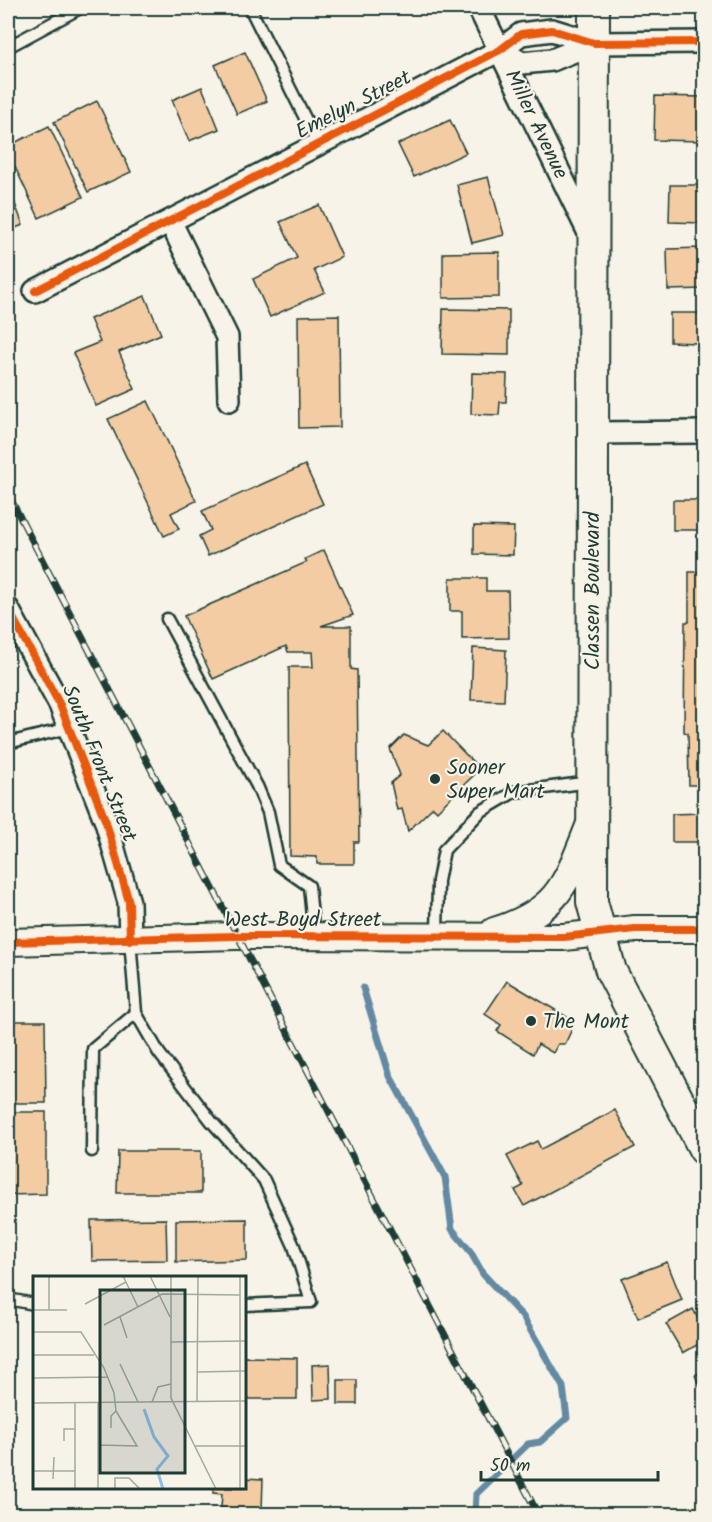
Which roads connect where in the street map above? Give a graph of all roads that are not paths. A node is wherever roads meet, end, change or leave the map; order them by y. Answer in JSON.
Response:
{"nodes":[{"id":1,"x":80,"y":8,"type":"edge"},
{"id":2,"x":250,"y":8,"type":"edge"},
{"id":3,"x":479,"y":8,"type":"edge"},
{"id":4,"x":594,"y":8,"type":"edge"},
{"id":5,"x":705,"y":42,"type":"edge"},
{"id":6,"x":594,"y":43,"type":"junction"},
{"id":7,"x":8,"y":47,"type":"edge"},
{"id":8,"x":500,"y":50,"type":"junction"},
{"id":9,"x":317,"y":142,"type":"junction"},
{"id":10,"x":171,"y":223,"type":"junction"},
{"id":11,"x":593,"y":241,"type":"junction"},
{"id":12,"x":35,"y":291,"type":"dead end"},
{"id":13,"x":229,"y":400,"type":"dead end"},
{"id":14,"x":705,"y":432,"type":"edge"},
{"id":15,"x":593,"y":433,"type":"junction"},
{"id":16,"x":8,"y":609,"type":"edge"},
{"id":17,"x":167,"y":619,"type":"dead end"},
{"id":18,"x":69,"y":728,"type":"junction"},
{"id":19,"x":8,"y":743,"type":"edge"},
{"id":20,"x":591,"y":782,"type":"junction"},
{"id":21,"x":592,"y":818,"type":"junction"},
{"id":22,"x":705,"y":929,"type":"edge"},
{"id":23,"x":599,"y":933,"type":"junction"},
{"id":24,"x":314,"y":936,"type":"junction"},
{"id":25,"x":437,"y":936,"type":"junction"},
{"id":26,"x":476,"y":936,"type":"junction"},
{"id":27,"x":130,"y":940,"type":"junction"},
{"id":28,"x":8,"y":942,"type":"edge"},
{"id":29,"x":136,"y":1013,"type":"junction"},
{"id":30,"x":705,"y":1149,"type":"edge"},
{"id":31,"x":92,"y":1151,"type":"dead end"},
{"id":32,"x":8,"y":1299,"type":"edge"},
{"id":33,"x":33,"y":1304,"type":"edge"},
{"id":34,"x":246,"y":1305,"type":"edge"}],
"edges":[{"from":1,"to":7,"type":"lane"},
{"from":2,"to":9,"type":"lane"},
{"from":3,"to":8,"type":"street","name":"Miller Avenue"},
{"from":4,"to":6,"type":"main road","name":"Classen Boulevard"},
{"from":5,"to":6,"type":"street","name":"Emelyn Street"},
{"from":6,"to":8,"type":"street","name":"Emelyn Street"},
{"from":6,"to":8,"type":"street","name":"Emelyn Street"},
{"from":6,"to":11,"type":"main road","name":"Classen Boulevard"},
{"from":8,"to":9,"type":"street","name":"Emelyn Street"},
{"from":8,"to":11,"type":"street","name":"Miller Avenue"},
{"from":9,"to":10,"type":"street","name":"Emelyn Street"},
{"from":10,"to":12,"type":"street","name":"Emelyn Street"},
{"from":10,"to":13,"type":"street"},
{"from":11,"to":15,"type":"main road","name":"Classen Boulevard"},
{"from":14,"to":15,"type":"street"},
{"from":15,"to":20,"type":"main road","name":"Classen Boulevard"},
{"from":16,"to":18,"type":"street","name":"South Front Street"},
{"from":17,"to":24,"type":"lane"},
{"from":18,"to":19,"type":"lane"},
{"from":18,"to":27,"type":"street","name":"South Front Street"},
{"from":20,"to":21,"type":"main road","name":"Classen Boulevard"},
{"from":20,"to":25,"type":"lane"},
{"from":21,"to":23,"type":"main road","name":"Classen Boulevard"},
{"from":21,"to":26,"type":"street"},
{"from":22,"to":23,"type":"street","name":"West Boyd Street"},
{"from":23,"to":26,"type":"street","name":"West Boyd Street"},
{"from":23,"to":30,"type":"main road","name":"Classen Boulevard"},
{"from":24,"to":25,"type":"street","name":"West Boyd Street"},
{"from":24,"to":27,"type":"street","name":"West Boyd Street"},
{"from":25,"to":26,"type":"street","name":"West Boyd Street"},
{"from":27,"to":28,"type":"street","name":"West Boyd Street"},
{"from":27,"to":29,"type":"lane"},
{"from":29,"to":31,"type":"lane"},
{"from":29,"to":34,"type":"lane"},
{"from":32,"to":33,"type":"lane"}]}
